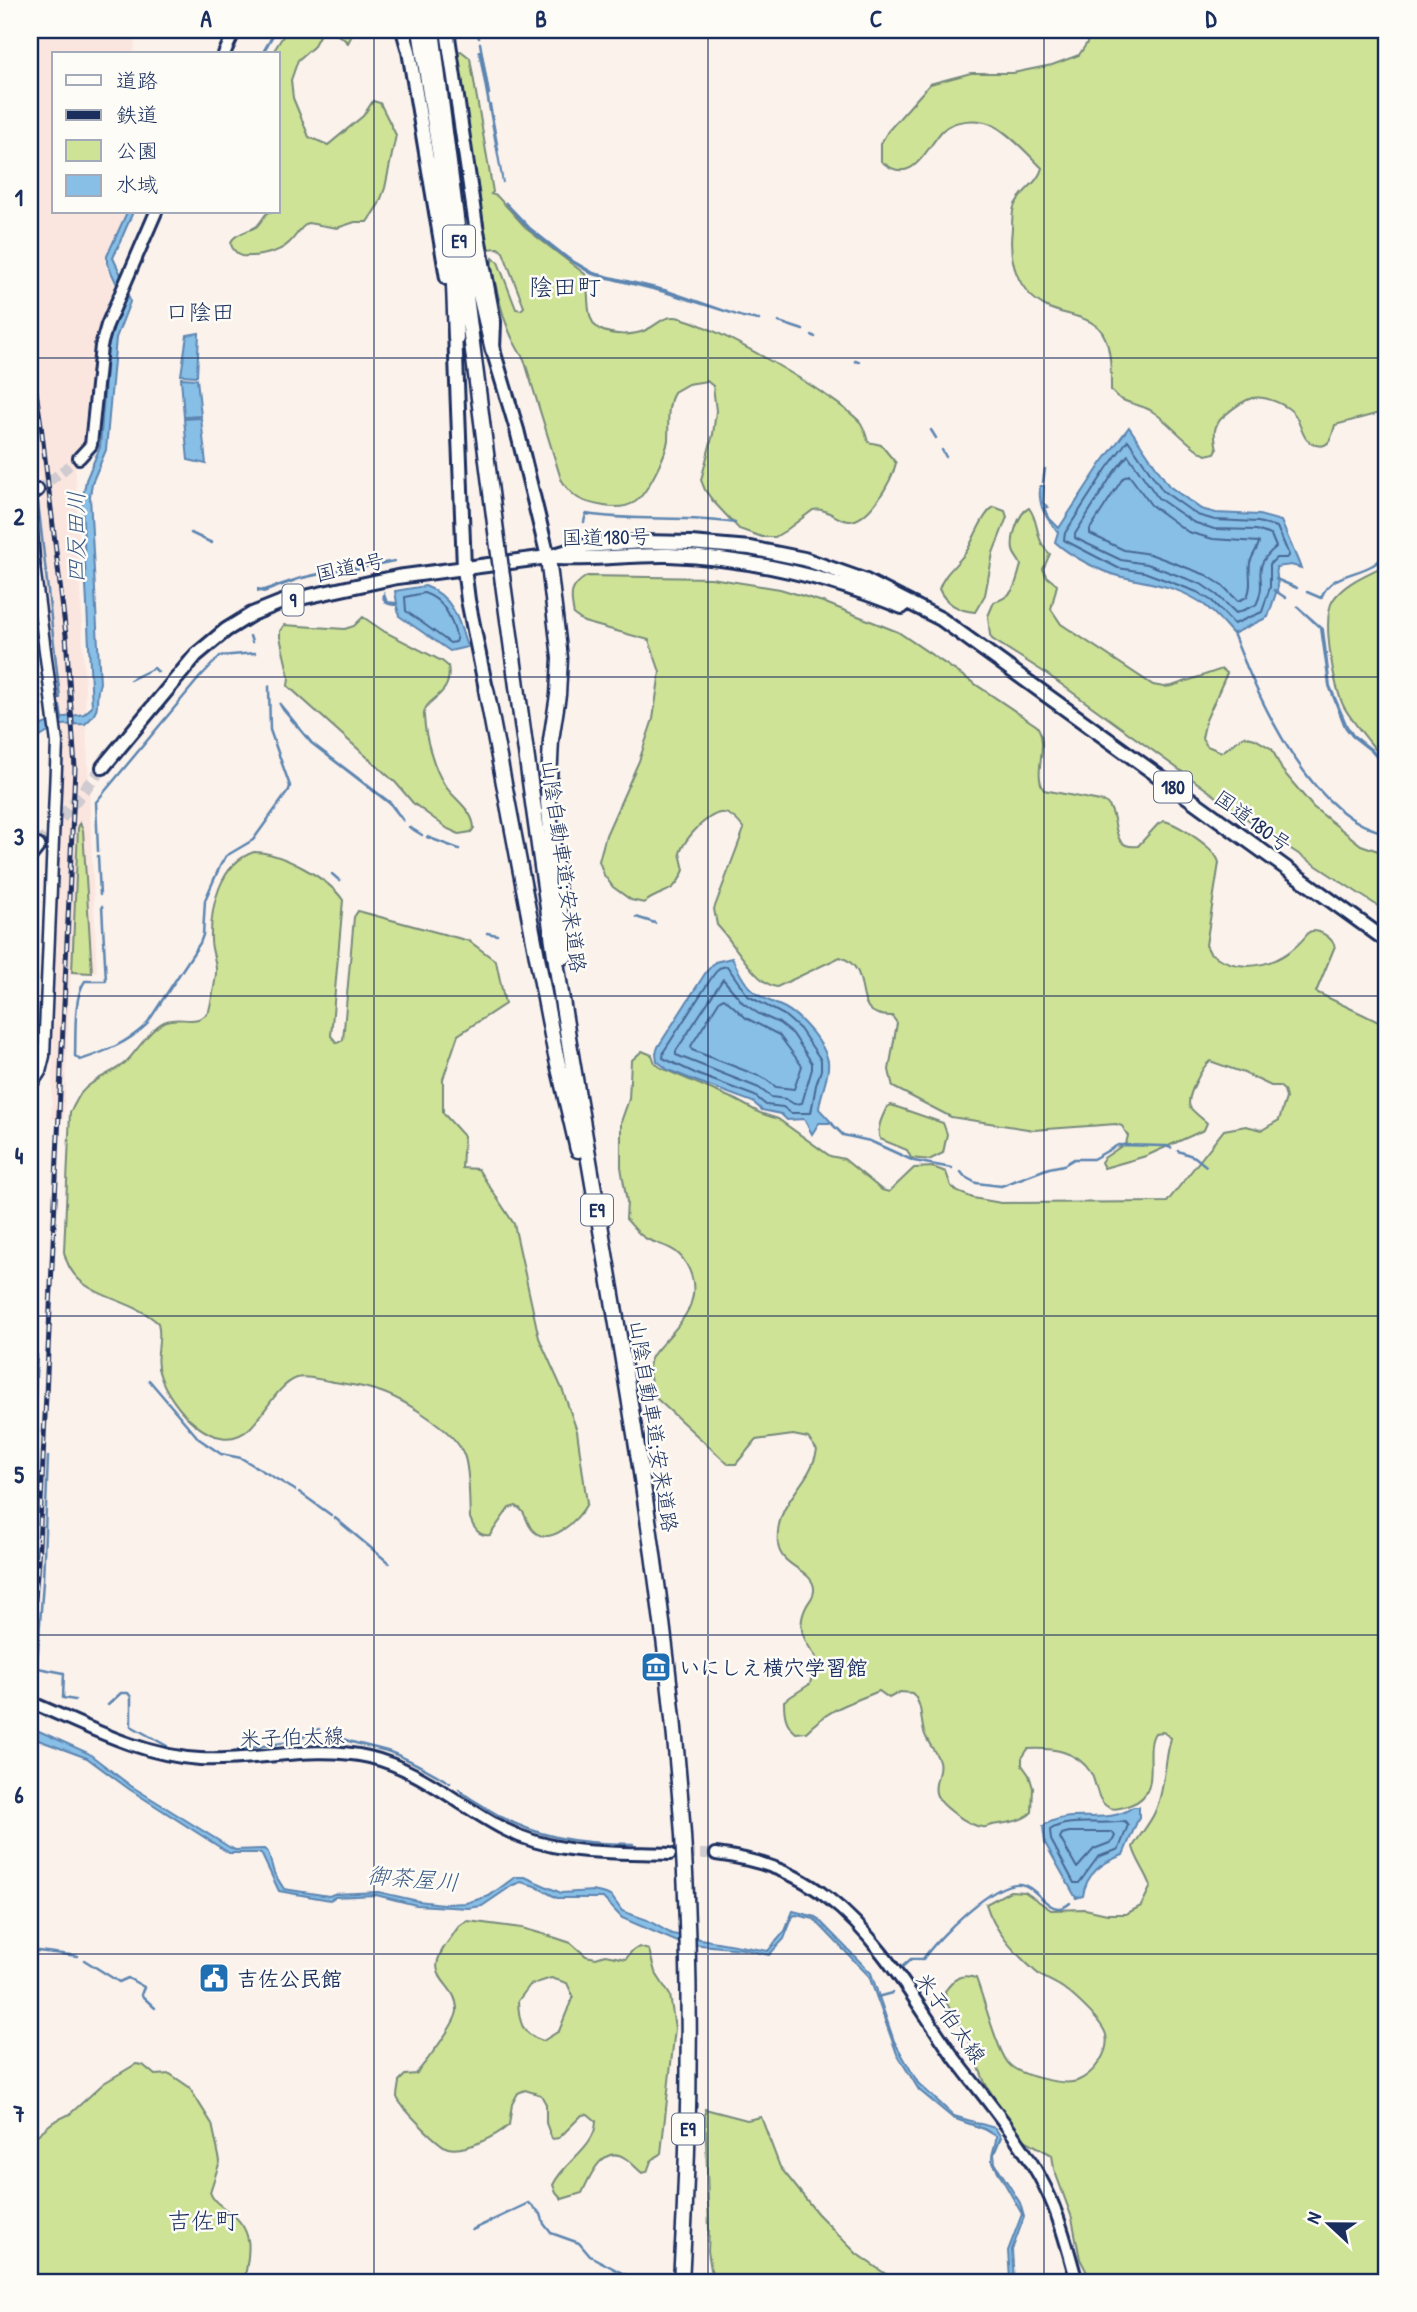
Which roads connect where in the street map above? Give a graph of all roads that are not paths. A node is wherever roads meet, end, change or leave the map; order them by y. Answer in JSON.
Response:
{"nodes":[{"id":1,"x":235,"y":30,"type":"edge"},
{"id":2,"x":403,"y":30,"type":"edge"},
{"id":3,"x":420,"y":30,"type":"edge"},
{"id":4,"x":432,"y":30,"type":"edge"},
{"id":5,"x":447,"y":30,"type":"edge"},
{"id":6,"x":225,"y":52,"type":"edge"},
{"id":7,"x":439,"y":117,"type":"junction"},
{"id":8,"x":155,"y":214,"type":"edge"},
{"id":9,"x":456,"y":338,"type":"junction"},
{"id":10,"x":493,"y":351,"type":"junction"},
{"id":11,"x":79,"y":458,"type":"tunnel mouth"},
{"id":12,"x":30,"y":511,"type":"edge"},
{"id":13,"x":548,"y":557,"type":"junction"},
{"id":14,"x":32,"y":567,"type":"edge"},
{"id":15,"x":464,"y":568,"type":"junction"},
{"id":16,"x":486,"y":689,"type":"joint"},
{"id":17,"x":103,"y":767,"type":"tunnel mouth"},
{"id":18,"x":1387,"y":941,"type":"edge"},
{"id":19,"x":30,"y":1087,"type":"edge"},
{"id":20,"x":589,"y":1164,"type":"junction"},
{"id":21,"x":604,"y":1254,"type":"junction"},
{"id":22,"x":30,"y":1702,"type":"edge"},
{"id":23,"x":670,"y":1854,"type":"tunnel mouth"},
{"id":24,"x":716,"y":1854,"type":"tunnel mouth"},
{"id":25,"x":681,"y":2282,"type":"edge"},
{"id":26,"x":1077,"y":2282,"type":"edge"}],
"edges":[{"from":1,"to":6,"type":"main road"},
{"from":2,"to":9,"type":"highway"},
{"from":3,"to":7,"type":"highway","number":"E9"},
{"from":4,"to":7,"type":"highway","number":"E9"},
{"from":5,"to":10,"type":"highway"},
{"from":7,"to":9,"type":"highway"},
{"from":7,"to":10,"type":"highway"},
{"from":7,"to":20,"type":"highway","name":"山陰自動車道;安来道路","number":"E9","bridge":true},
{"from":8,"to":11,"type":"main road"},
{"from":9,"to":15,"type":"highway"},
{"from":10,"to":13,"type":"highway"},
{"from":12,"to":14,"type":"main road"},
{"from":13,"to":15,"type":"highway","name":"国道9号","number":"9"},
{"from":13,"to":18,"type":"highway","name":"国道180号","number":"180"},
{"from":13,"to":20,"type":"highway"},
{"from":14,"to":19,"type":"street"},
{"from":15,"to":16,"type":"highway"},
{"from":15,"to":17,"type":"highway","name":"国道9号","number":"9"},
{"from":16,"to":21,"type":"highway"},
{"from":20,"to":21,"type":"highway","name":"山陰自動車道;安来道路","number":"E9"},
{"from":21,"to":25,"type":"highway","name":"山陰自動車道;安来道路","number":"E9"},
{"from":22,"to":23,"type":"main road","name":"米子伯太線"},
{"from":24,"to":26,"type":"main road","name":"米子伯太線"}]}
